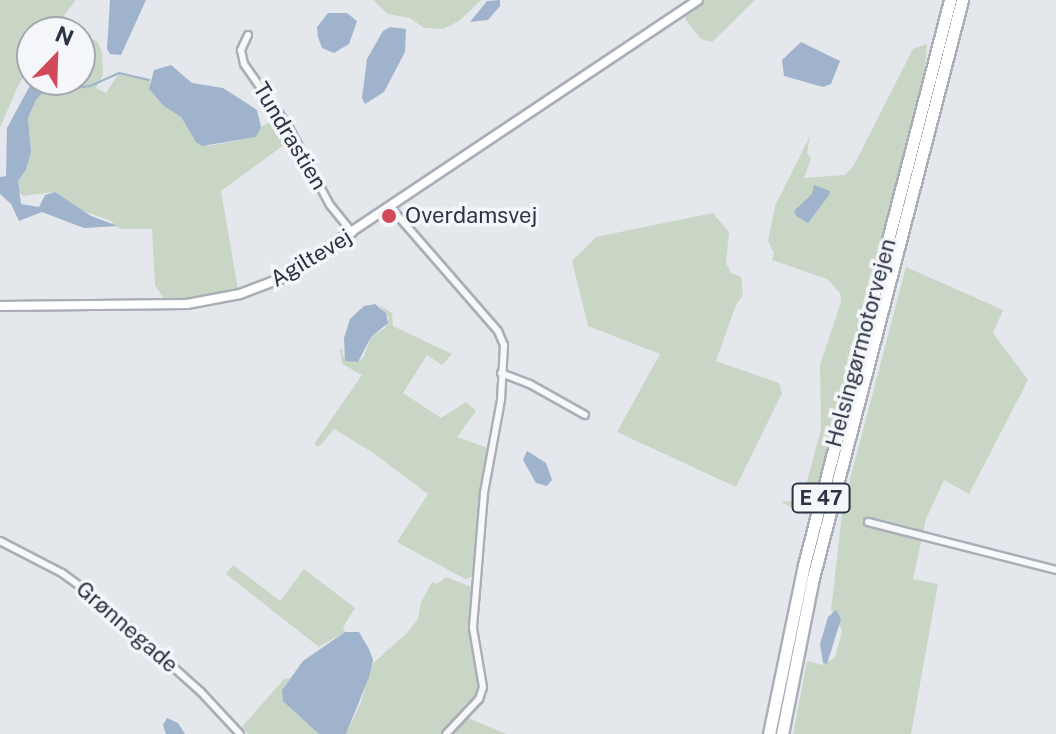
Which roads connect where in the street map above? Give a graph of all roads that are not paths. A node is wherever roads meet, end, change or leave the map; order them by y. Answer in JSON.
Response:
{"nodes":[{"id":1,"x":698,"y":0,"type":"edge"},
{"id":2,"x":950,"y":0,"type":"edge"},
{"id":3,"x":962,"y":0,"type":"edge"},
{"id":4,"x":248,"y":35,"type":"dead end"},
{"id":5,"x":391,"y":208,"type":"junction"},
{"id":6,"x":353,"y":233,"type":"junction"},
{"id":7,"x":0,"y":306,"type":"edge"},
{"id":8,"x":501,"y":373,"type":"junction"},
{"id":9,"x":585,"y":415,"type":"dead end"},
{"id":10,"x":868,"y":522,"type":"dead end"},
{"id":11,"x":0,"y":541,"type":"edge"},
{"id":12,"x":1056,"y":570,"type":"edge"},
{"id":13,"x":240,"y":734,"type":"edge"},
{"id":14,"x":446,"y":734,"type":"edge"},
{"id":15,"x":769,"y":734,"type":"edge"},
{"id":16,"x":782,"y":734,"type":"edge"}],
"edges":[{"from":1,"to":5,"type":"street","name":"Agiltevej"},
{"from":2,"to":15,"type":"highway","name":"Helsingørmotorvejen","number":"E 47"},
{"from":3,"to":16,"type":"highway","name":"Helsingørmotorvejen","number":"E 47"},
{"from":4,"to":6,"type":"street","name":"Tundrastien"},
{"from":5,"to":6,"type":"street","name":"Agiltevej"},
{"from":5,"to":8,"type":"street"},
{"from":6,"to":7,"type":"street","name":"Agiltevej"},
{"from":8,"to":9,"type":"street"},
{"from":8,"to":14,"type":"street"},
{"from":10,"to":12,"type":"street"},
{"from":11,"to":13,"type":"street","name":"Grønnegade"}]}
